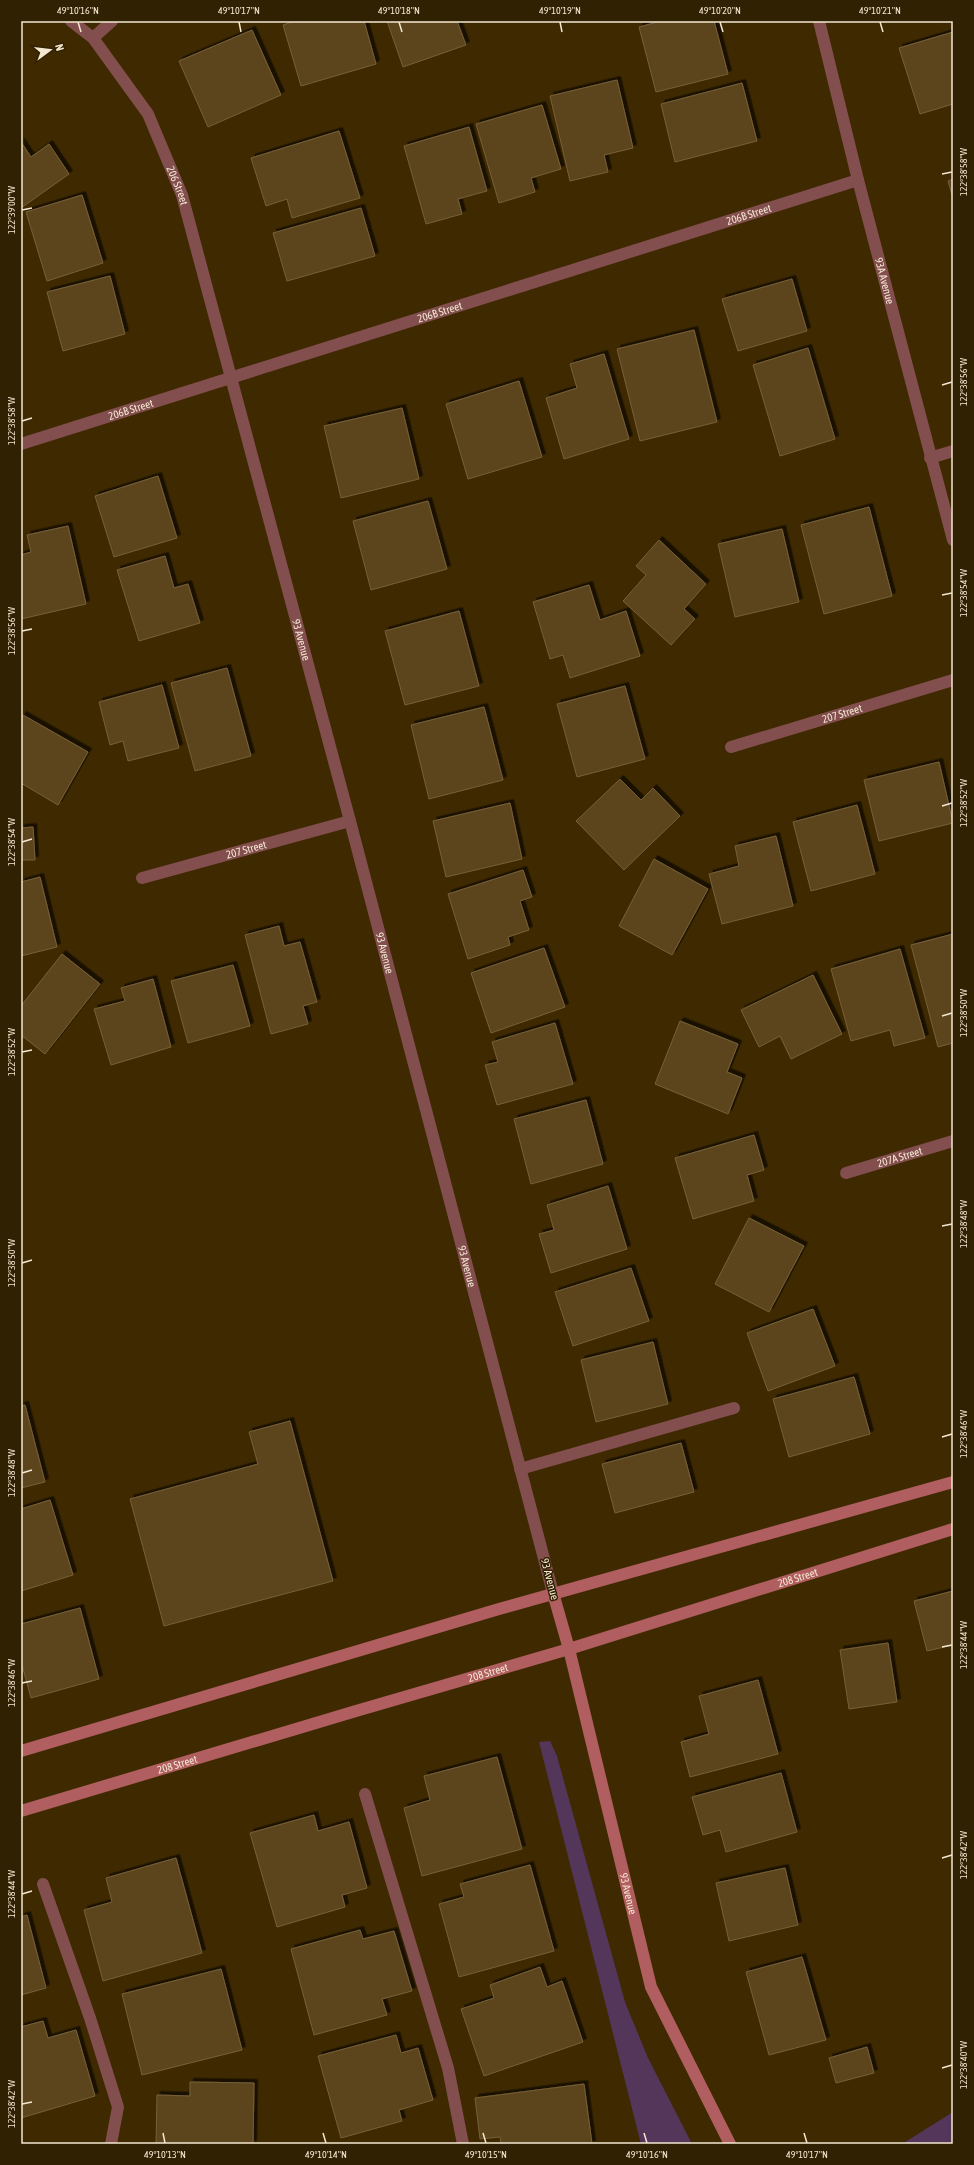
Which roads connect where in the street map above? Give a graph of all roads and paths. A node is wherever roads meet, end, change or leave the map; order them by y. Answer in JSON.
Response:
{"nodes":[{"id":1,"x":71,"y":21,"type":"edge"},
{"id":2,"x":112,"y":21,"type":"edge"},
{"id":3,"x":819,"y":21,"type":"edge"},
{"id":4,"x":93,"y":38,"type":"junction"},
{"id":5,"x":858,"y":180,"type":"junction"},
{"id":6,"x":231,"y":377,"type":"junction"},
{"id":7,"x":21,"y":444,"type":"edge"},
{"id":8,"x":953,"y":451,"type":"edge"},
{"id":9,"x":930,"y":458,"type":"junction"},
{"id":10,"x":953,"y":540,"type":"edge"},
{"id":11,"x":953,"y":680,"type":"edge"},
{"id":12,"x":731,"y":747,"type":"dead end"},
{"id":13,"x":350,"y":821,"type":"junction"},
{"id":14,"x":142,"y":878,"type":"dead end"},
{"id":15,"x":953,"y":1141,"type":"edge"},
{"id":16,"x":846,"y":1173,"type":"dead end"},
{"id":17,"x":734,"y":1408,"type":"dead end"},
{"id":18,"x":520,"y":1469,"type":"junction"},
{"id":19,"x":953,"y":1482,"type":"edge"},
{"id":20,"x":953,"y":1529,"type":"edge"},
{"id":21,"x":553,"y":1593,"type":"junction"},
{"id":22,"x":569,"y":1649,"type":"junction"},
{"id":23,"x":21,"y":1751,"type":"edge"},
{"id":24,"x":365,"y":1794,"type":"dead end"},
{"id":25,"x":21,"y":1811,"type":"edge"},
{"id":26,"x":43,"y":1884,"type":"dead end"},
{"id":27,"x":111,"y":2144,"type":"edge"},
{"id":28,"x":463,"y":2144,"type":"edge"},
{"id":29,"x":730,"y":2144,"type":"edge"}],
"edges":[{"from":1,"to":4,"type":"street","name":"206 Street"},
{"from":2,"to":4,"type":"street"},
{"from":3,"to":5,"type":"street","name":"93A Avenue"},
{"from":4,"to":6,"type":"street","name":"206 Street"},
{"from":5,"to":6,"type":"street","name":"206B Street"},
{"from":5,"to":9,"type":"street","name":"93A Avenue"},
{"from":6,"to":7,"type":"street","name":"206B Street"},
{"from":6,"to":13,"type":"street","name":"93 Avenue"},
{"from":8,"to":9,"type":"street"},
{"from":9,"to":10,"type":"street","name":"93A Avenue"},
{"from":11,"to":12,"type":"street","name":"207 Street"},
{"from":13,"to":14,"type":"street","name":"207 Street"},
{"from":13,"to":18,"type":"street","name":"93 Avenue"},
{"from":15,"to":16,"type":"street","name":"207A Street"},
{"from":17,"to":18,"type":"street"},
{"from":18,"to":21,"type":"street","name":"93 Avenue"},
{"from":19,"to":21,"type":"main road"},
{"from":20,"to":22,"type":"main road","name":"208 Street"},
{"from":21,"to":22,"type":"main road","name":"93 Avenue"},
{"from":21,"to":23,"type":"main road"},
{"from":22,"to":25,"type":"main road","name":"208 Street"},
{"from":22,"to":29,"type":"main road","name":"93 Avenue"},
{"from":24,"to":28,"type":"street"},
{"from":26,"to":27,"type":"street"}]}
